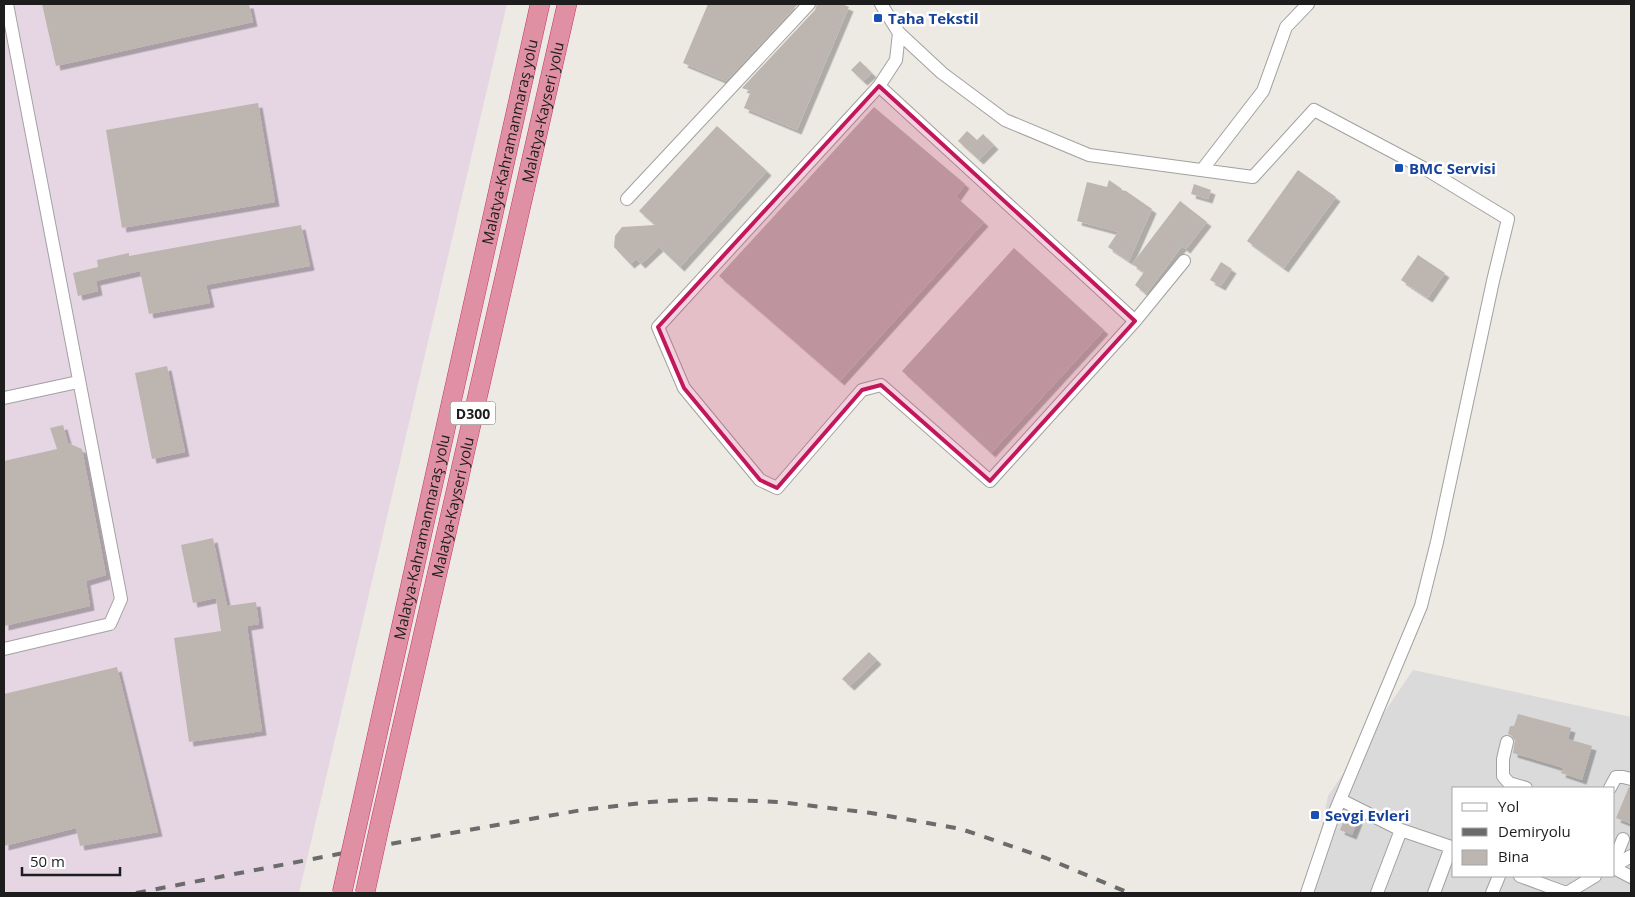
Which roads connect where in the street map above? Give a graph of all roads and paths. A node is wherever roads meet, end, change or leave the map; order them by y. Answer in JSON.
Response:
{"nodes":[{"id":1,"x":7,"y":4,"type":"edge"},
{"id":2,"x":540,"y":4,"type":"edge"},
{"id":3,"x":567,"y":4,"type":"edge"},
{"id":4,"x":809,"y":4,"type":"edge"},
{"id":5,"x":881,"y":4,"type":"edge"},
{"id":6,"x":1308,"y":4,"type":"edge"},
{"id":7,"x":898,"y":33,"type":"junction"},
{"id":8,"x":879,"y":86,"type":"junction"},
{"id":9,"x":1202,"y":170,"type":"junction"},
{"id":10,"x":627,"y":199,"type":"dead end"},
{"id":11,"x":1184,"y":260,"type":"dead end"},
{"id":12,"x":1135,"y":321,"type":"junction"},
{"id":13,"x":78,"y":382,"type":"junction"},
{"id":14,"x":4,"y":398,"type":"edge"},
{"id":15,"x":4,"y":649,"type":"edge"},
{"id":16,"x":1507,"y":742,"type":"dead end"},
{"id":17,"x":1631,"y":779,"type":"edge"},
{"id":18,"x":1508,"y":786,"type":"edge"},
{"id":19,"x":1611,"y":787,"type":"edge"},
{"id":20,"x":1341,"y":800,"type":"junction"},
{"id":21,"x":1401,"y":830,"type":"junction"},
{"id":22,"x":1623,"y":839,"type":"dead end"},
{"id":23,"x":1452,"y":848,"type":"edge"},
{"id":24,"x":1631,"y":856,"type":"edge"},
{"id":25,"x":1615,"y":859,"type":"edge"},
{"id":26,"x":1615,"y":866,"type":"edge"},
{"id":27,"x":1615,"y":868,"type":"edge"},
{"id":28,"x":1498,"y":877,"type":"edge"},
{"id":29,"x":1523,"y":877,"type":"edge"},
{"id":30,"x":1594,"y":877,"type":"edge"},
{"id":31,"x":1631,"y":877,"type":"edge"},
{"id":32,"x":342,"y":893,"type":"edge"},
{"id":33,"x":365,"y":893,"type":"edge"},
{"id":34,"x":1307,"y":893,"type":"edge"},
{"id":35,"x":1377,"y":893,"type":"edge"},
{"id":36,"x":1434,"y":893,"type":"edge"},
{"id":37,"x":1492,"y":893,"type":"edge"},
{"id":38,"x":1567,"y":893,"type":"edge"}],
"edges":[{"from":1,"to":13,"type":"street"},
{"from":2,"to":32,"type":"highway","name":"Malatya-Kahramanmaraş yolu","number":"D300","bridge":true},
{"from":3,"to":33,"type":"highway","name":"Malatya-Kayseri yolu","number":"D300","bridge":true},
{"from":4,"to":10,"type":"street"},
{"from":5,"to":7,"type":"street"},
{"from":6,"to":9,"type":"street"},
{"from":7,"to":8,"type":"street"},
{"from":7,"to":9,"type":"street"},
{"from":8,"to":12,"type":"street"},
{"from":8,"to":12,"type":"street"},
{"from":9,"to":20,"type":"street"},
{"from":11,"to":12,"type":"street"},
{"from":13,"to":14,"type":"street"},
{"from":13,"to":15,"type":"street"},
{"from":16,"to":18,"type":"street"},
{"from":17,"to":19,"type":"street"},
{"from":20,"to":21,"type":"street"},
{"from":20,"to":34,"type":"street"},
{"from":21,"to":23,"type":"street"},
{"from":21,"to":35,"type":"street"},
{"from":22,"to":25,"type":"street"},
{"from":23,"to":36,"type":"street"},
{"from":24,"to":26,"type":"street"},
{"from":27,"to":31,"type":"street"},
{"from":28,"to":37,"type":"street"},
{"from":29,"to":38,"type":"street"},
{"from":30,"to":38,"type":"street"}]}
